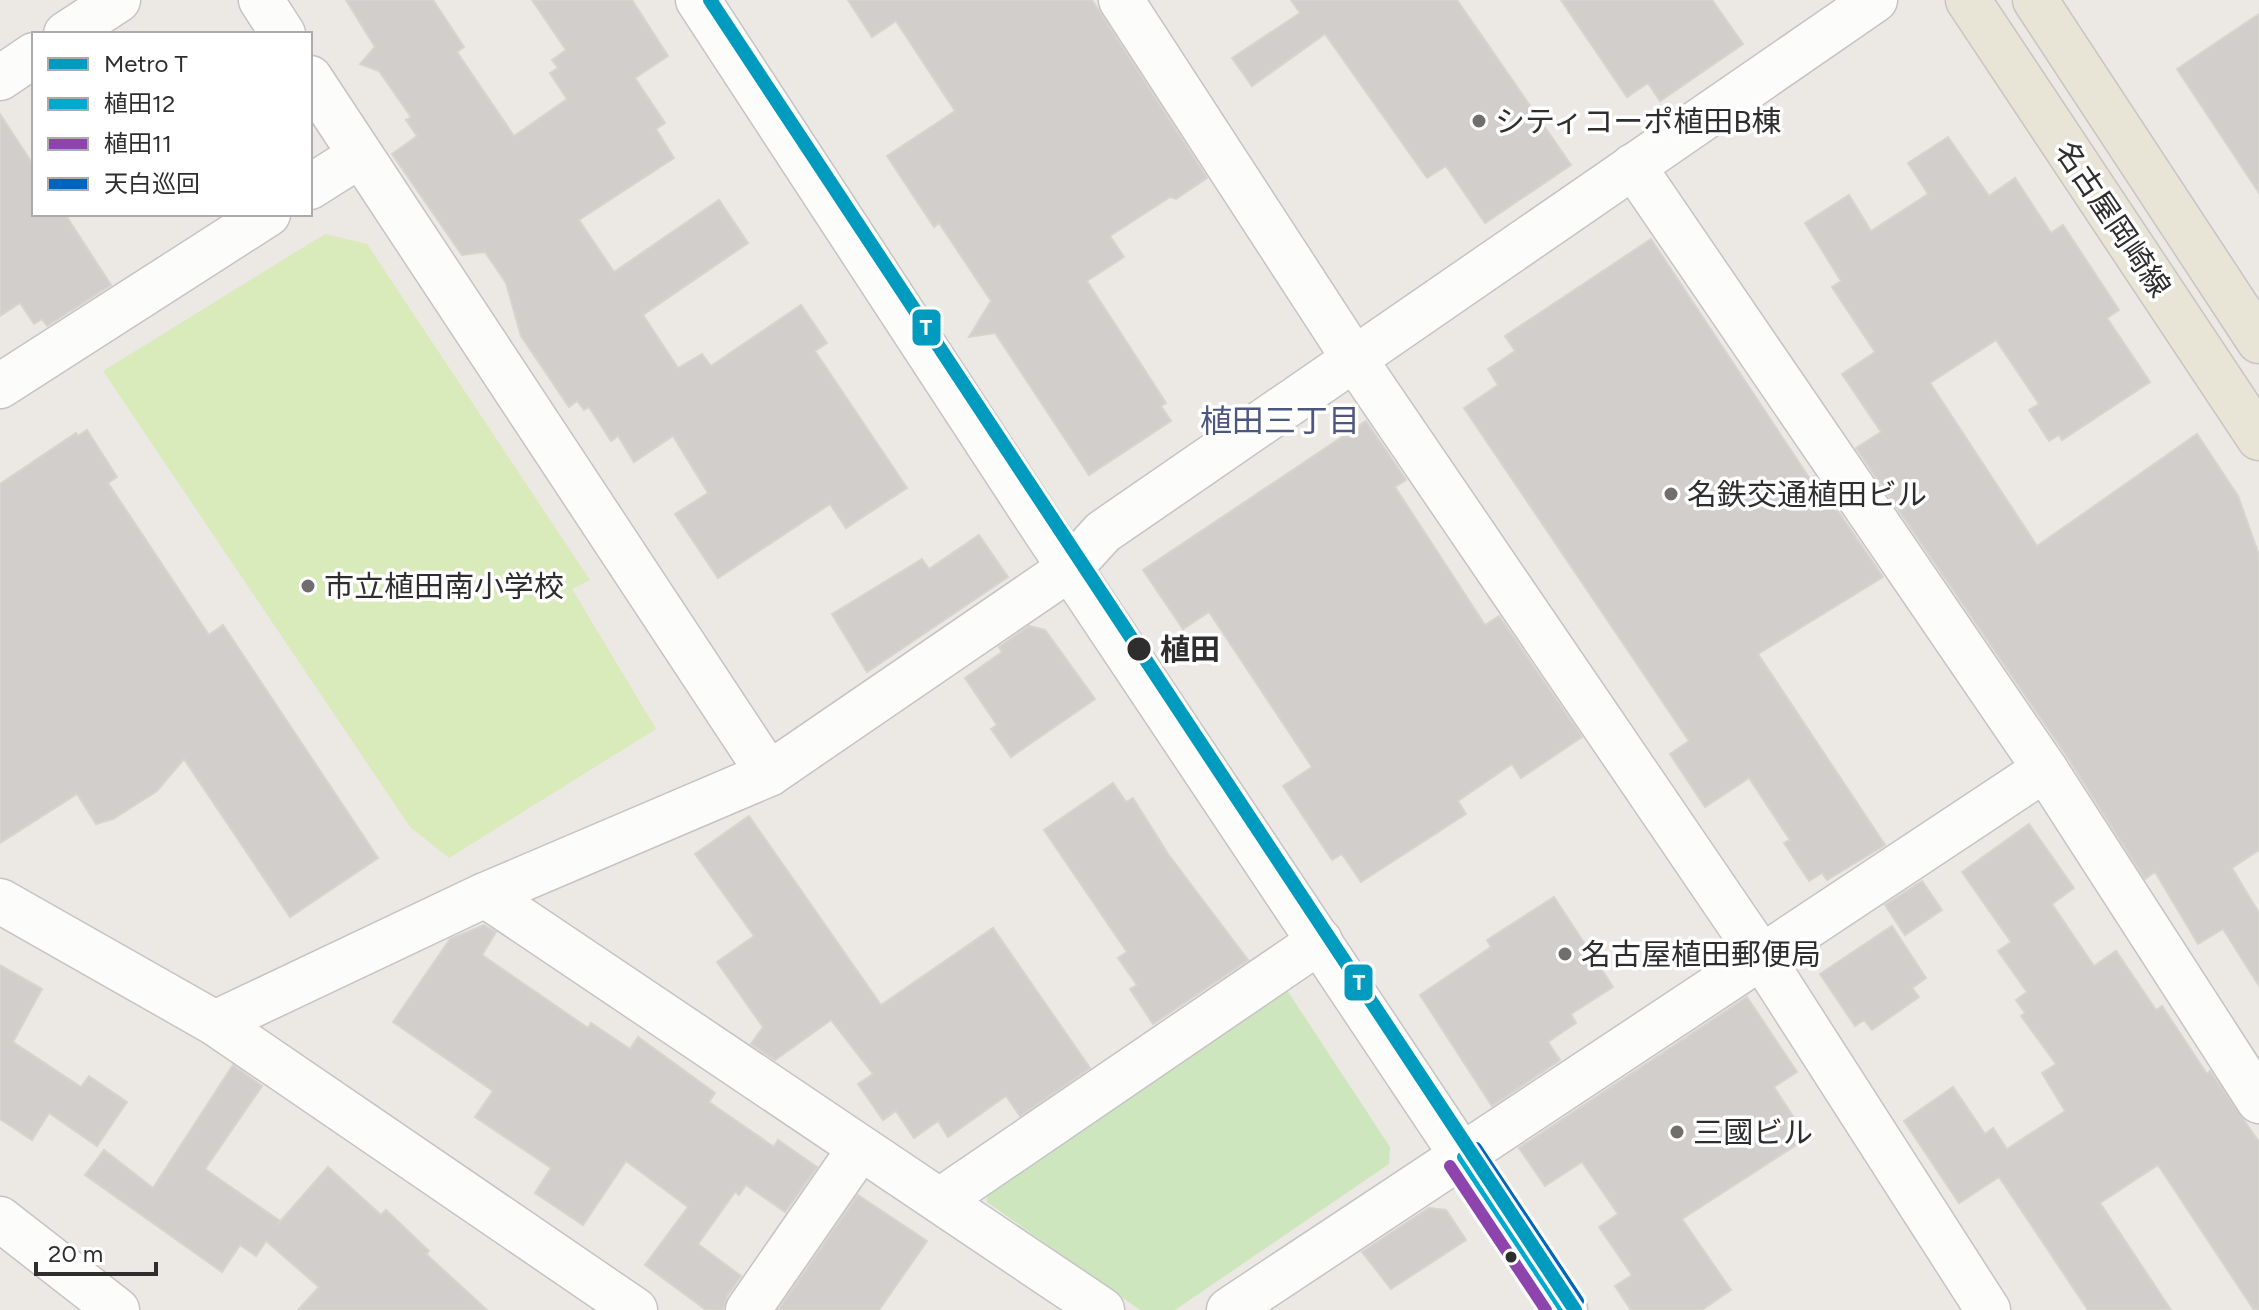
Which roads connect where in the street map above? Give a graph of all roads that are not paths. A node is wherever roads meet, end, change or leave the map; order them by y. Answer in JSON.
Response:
{"nodes":[{"id":1,"x":118,"y":0,"type":"edge"},
{"id":2,"x":261,"y":0,"type":"edge"},
{"id":3,"x":698,"y":0,"type":"edge"},
{"id":4,"x":1121,"y":0,"type":"edge"},
{"id":5,"x":1875,"y":0,"type":"edge"},
{"id":6,"x":1968,"y":0,"type":"edge"},
{"id":7,"x":2035,"y":0,"type":"edge"},
{"id":8,"x":69,"y":32,"type":"edge"},
{"id":9,"x":282,"y":32,"type":"edge"},
{"id":10,"x":32,"y":56,"type":"edge"},
{"id":11,"x":0,"y":78,"type":"edge"},
{"id":12,"x":312,"y":81,"type":"edge"},
{"id":13,"x":359,"y":156,"type":"junction"},
{"id":14,"x":1633,"y":166,"type":"junction"},
{"id":15,"x":312,"y":186,"type":"edge"},
{"id":16,"x":265,"y":216,"type":"edge"},
{"id":17,"x":2259,"y":341,"type":"edge"},
{"id":18,"x":1353,"y":357,"type":"junction"},
{"id":19,"x":0,"y":386,"type":"edge"},
{"id":20,"x":2259,"y":438,"type":"edge"},
{"id":21,"x":1070,"y":568,"type":"junction"},
{"id":22,"x":2045,"y":769,"type":"junction"},
{"id":23,"x":769,"y":774,"type":"junction"},
{"id":24,"x":485,"y":895,"type":"junction"},
{"id":25,"x":0,"y":901,"type":"edge"},
{"id":26,"x":1320,"y":941,"type":"junction"},
{"id":27,"x":1761,"y":956,"type":"junction"},
{"id":28,"x":215,"y":1023,"type":"junction"},
{"id":29,"x":2259,"y":1101,"type":"edge"},
{"id":30,"x":859,"y":1150,"type":"junction"},
{"id":31,"x":1463,"y":1157,"type":"junction"},
{"id":32,"x":942,"y":1199,"type":"junction"},
{"id":33,"x":0,"y":1219,"type":"edge"},
{"id":34,"x":117,"y":1310,"type":"edge"},
{"id":35,"x":635,"y":1310,"type":"edge"},
{"id":36,"x":748,"y":1310,"type":"edge"},
{"id":37,"x":1102,"y":1310,"type":"edge"},
{"id":38,"x":1229,"y":1310,"type":"edge"},
{"id":39,"x":1565,"y":1310,"type":"edge"},
{"id":40,"x":1988,"y":1310,"type":"edge"}],
"edges":[{"from":1,"to":8,"type":"street"},
{"from":2,"to":9,"type":"street"},
{"from":3,"to":21,"type":"street"},
{"from":4,"to":18,"type":"street"},
{"from":5,"to":14,"type":"street"},
{"from":6,"to":20,"type":"main road","name":"名古屋岡崎線"},
{"from":7,"to":17,"type":"main road","name":"名古屋岡崎線"},
{"from":10,"to":11,"type":"street"},
{"from":12,"to":13,"type":"street"},
{"from":13,"to":15,"type":"street"},
{"from":13,"to":23,"type":"street"},
{"from":14,"to":18,"type":"street"},
{"from":14,"to":22,"type":"street"},
{"from":16,"to":19,"type":"street"},
{"from":18,"to":21,"type":"street"},
{"from":18,"to":27,"type":"street"},
{"from":21,"to":23,"type":"street"},
{"from":21,"to":26,"type":"street"},
{"from":22,"to":27,"type":"street"},
{"from":22,"to":29,"type":"street"},
{"from":23,"to":24,"type":"street"},
{"from":24,"to":28,"type":"street"},
{"from":24,"to":30,"type":"street"},
{"from":25,"to":28,"type":"street"},
{"from":26,"to":31,"type":"street"},
{"from":26,"to":32,"type":"street"},
{"from":27,"to":31,"type":"street"},
{"from":27,"to":40,"type":"street"},
{"from":28,"to":35,"type":"street"},
{"from":30,"to":32,"type":"street"},
{"from":30,"to":36,"type":"street"},
{"from":31,"to":38,"type":"street"},
{"from":31,"to":39,"type":"street"},
{"from":32,"to":37,"type":"street"},
{"from":33,"to":34,"type":"street"}]}
